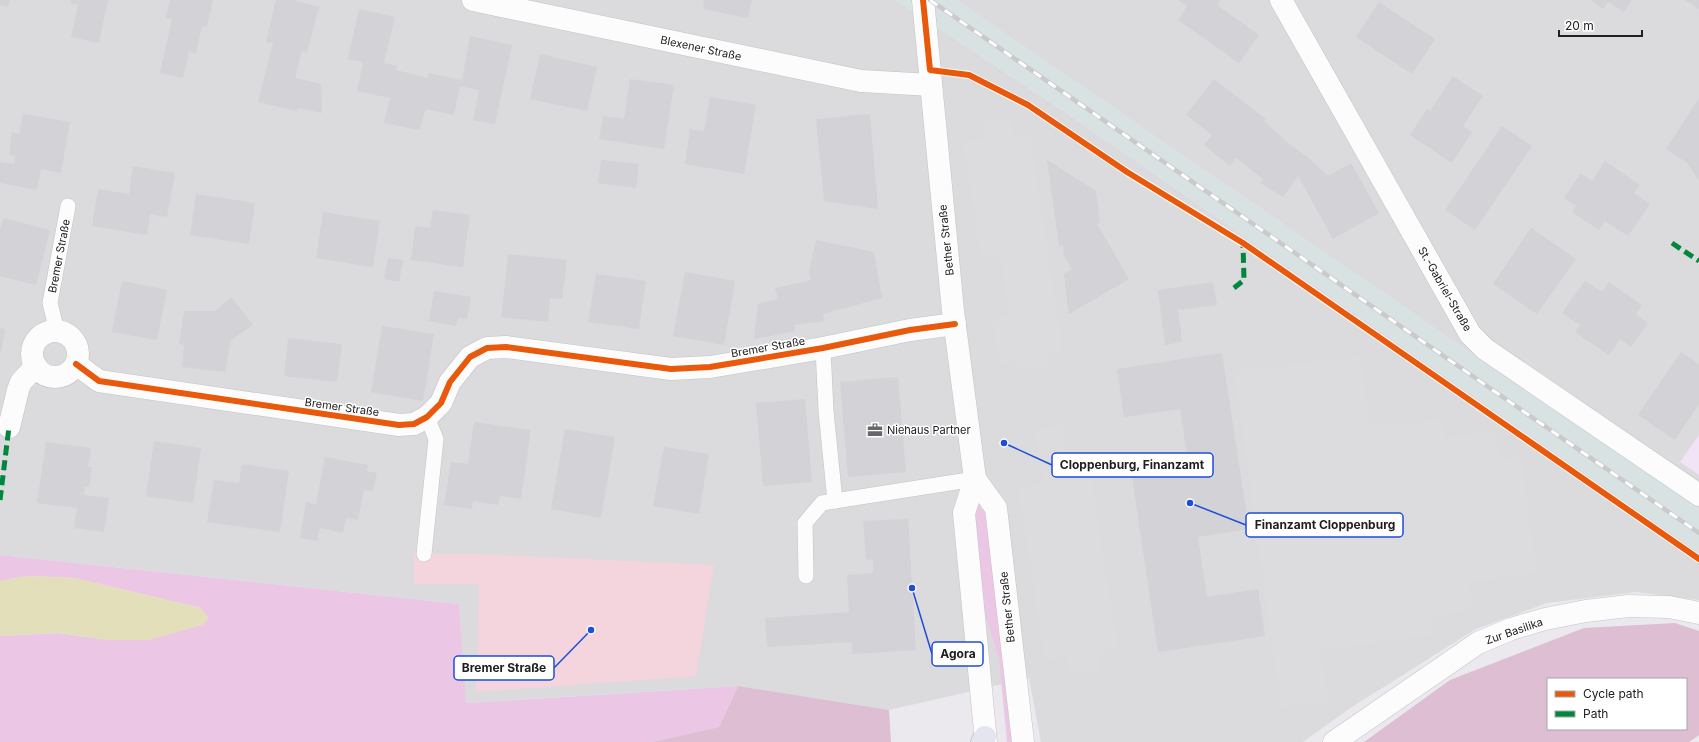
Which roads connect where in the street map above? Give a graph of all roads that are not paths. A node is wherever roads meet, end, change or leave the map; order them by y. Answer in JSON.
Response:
{"nodes":[{"id":1,"x":473,"y":0,"type":"edge"},
{"id":2,"x":923,"y":0,"type":"edge"},
{"id":3,"x":1281,"y":0,"type":"edge"},
{"id":4,"x":931,"y":85,"type":"junction"},
{"id":5,"x":68,"y":206,"type":"dead end"},
{"id":6,"x":955,"y":324,"type":"junction"},
{"id":7,"x":57,"y":331,"type":"junction"},
{"id":8,"x":823,"y":348,"type":"junction"},
{"id":9,"x":76,"y":364,"type":"junction"},
{"id":10,"x":36,"y":366,"type":"junction"},
{"id":11,"x":427,"y":417,"type":"junction"},
{"id":12,"x":10,"y":427,"type":"dead end"},
{"id":13,"x":975,"y":479,"type":"junction"},
{"id":14,"x":1699,"y":495,"type":"edge"},
{"id":15,"x":835,"y":501,"type":"junction"},
{"id":16,"x":424,"y":554,"type":"dead end"},
{"id":17,"x":806,"y":576,"type":"dead end"},
{"id":18,"x":1699,"y":613,"type":"edge"},
{"id":19,"x":984,"y":740,"type":"edge"},
{"id":20,"x":1023,"y":742,"type":"edge"},
{"id":21,"x":1334,"y":742,"type":"edge"}],
"edges":[{"from":1,"to":4,"type":"street","name":"Blexener Straße"},
{"from":2,"to":4,"type":"street","name":"Bether Straße"},
{"from":3,"to":14,"type":"street","name":"St.-Gabriel-Straße"},
{"from":4,"to":6,"type":"street","name":"Bether Straße"},
{"from":5,"to":7,"type":"lane","name":"Bremer Straße"},
{"from":6,"to":8,"type":"street","name":"Bremer Straße"},
{"from":6,"to":13,"type":"street","name":"Bether Straße"},
{"from":7,"to":9,"type":"street"},
{"from":7,"to":10,"type":"street"},
{"from":8,"to":11,"type":"street","name":"Bremer Straße"},
{"from":8,"to":15,"type":"lane"},
{"from":9,"to":10,"type":"street"},
{"from":9,"to":11,"type":"street","name":"Bremer Straße"},
{"from":10,"to":12,"type":"street"},
{"from":11,"to":16,"type":"lane"},
{"from":13,"to":15,"type":"lane"},
{"from":13,"to":19,"type":"street","name":"Bether Straße"},
{"from":13,"to":20,"type":"street","name":"Bether Straße"},
{"from":15,"to":17,"type":"lane"},
{"from":18,"to":21,"type":"street","name":"Zur Basilika"}]}
